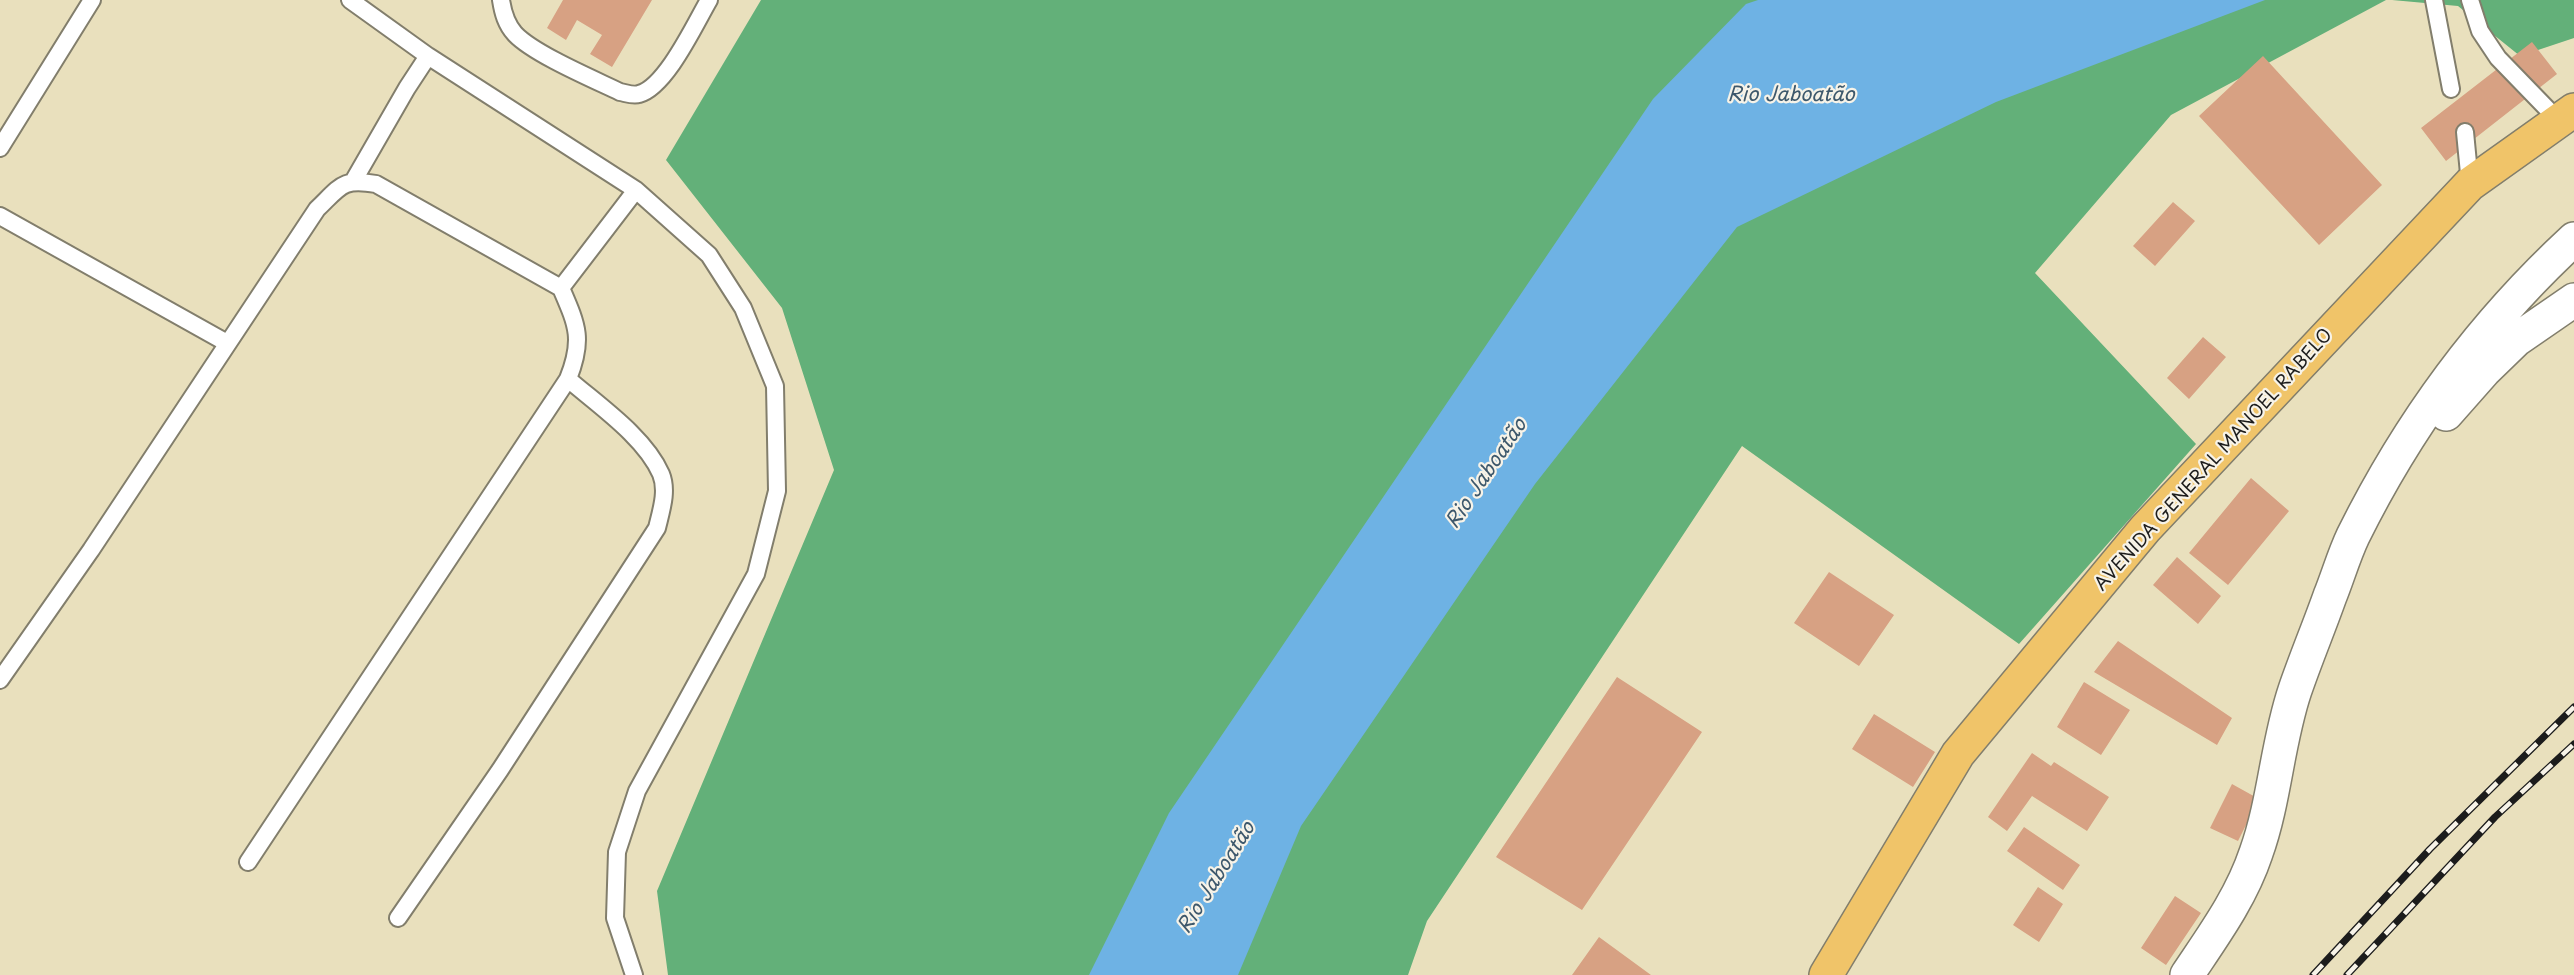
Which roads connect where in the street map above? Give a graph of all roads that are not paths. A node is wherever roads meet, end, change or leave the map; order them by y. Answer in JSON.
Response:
{"nodes":[{"id":1,"x":93,"y":0,"type":"edge"},
{"id":2,"x":350,"y":0,"type":"edge"},
{"id":3,"x":501,"y":0,"type":"edge"},
{"id":4,"x":710,"y":0,"type":"edge"},
{"id":5,"x":2470,"y":0,"type":"edge"},
{"id":6,"x":2434,"y":8,"type":"edge"},
{"id":7,"x":428,"y":56,"type":"junction"},
{"id":8,"x":2451,"y":89,"type":"dead end"},
{"id":9,"x":2567,"y":116,"type":"edge"},
{"id":10,"x":2465,"y":132,"type":"dead end"},
{"id":11,"x":0,"y":148,"type":"edge"},
{"id":12,"x":354,"y":180,"type":"junction"},
{"id":13,"x":2470,"y":184,"type":"junction"},
{"id":14,"x":636,"y":190,"type":"junction"},
{"id":15,"x":0,"y":216,"type":"edge"},
{"id":16,"x":2574,"y":239,"type":"edge"},
{"id":17,"x":561,"y":288,"type":"junction"},
{"id":18,"x":2574,"y":300,"type":"edge"},
{"id":19,"x":226,"y":344,"type":"junction"},
{"id":20,"x":568,"y":379,"type":"junction"},
{"id":21,"x":2386,"y":477,"type":"junction"},
{"id":22,"x":0,"y":680,"type":"edge"},
{"id":23,"x":248,"y":862,"type":"dead end"},
{"id":24,"x":398,"y":918,"type":"dead end"},
{"id":25,"x":634,"y":975,"type":"edge"},
{"id":26,"x":1826,"y":975,"type":"edge"},
{"id":27,"x":2187,"y":975,"type":"edge"}],
"edges":[{"from":1,"to":11,"type":"lane"},
{"from":2,"to":7,"type":"lane"},
{"from":3,"to":4,"type":"lane"},
{"from":5,"to":9,"type":"lane"},
{"from":6,"to":8,"type":"lane"},
{"from":7,"to":12,"type":"lane"},
{"from":7,"to":14,"type":"lane"},
{"from":9,"to":13,"type":"main road","name":"AVENIDA GENERAL MANOEL RABELO"},
{"from":10,"to":13,"type":"lane"},
{"from":12,"to":17,"type":"lane"},
{"from":12,"to":19,"type":"lane"},
{"from":13,"to":26,"type":"main road","name":"AVENIDA GENERAL MANOEL RABELO"},
{"from":14,"to":17,"type":"lane"},
{"from":14,"to":25,"type":"lane"},
{"from":15,"to":19,"type":"lane"},
{"from":16,"to":21,"type":"street"},
{"from":17,"to":20,"type":"lane"},
{"from":18,"to":21,"type":"street"},
{"from":19,"to":22,"type":"lane"},
{"from":20,"to":23,"type":"lane"},
{"from":20,"to":24,"type":"lane"},
{"from":21,"to":27,"type":"street"}]}
